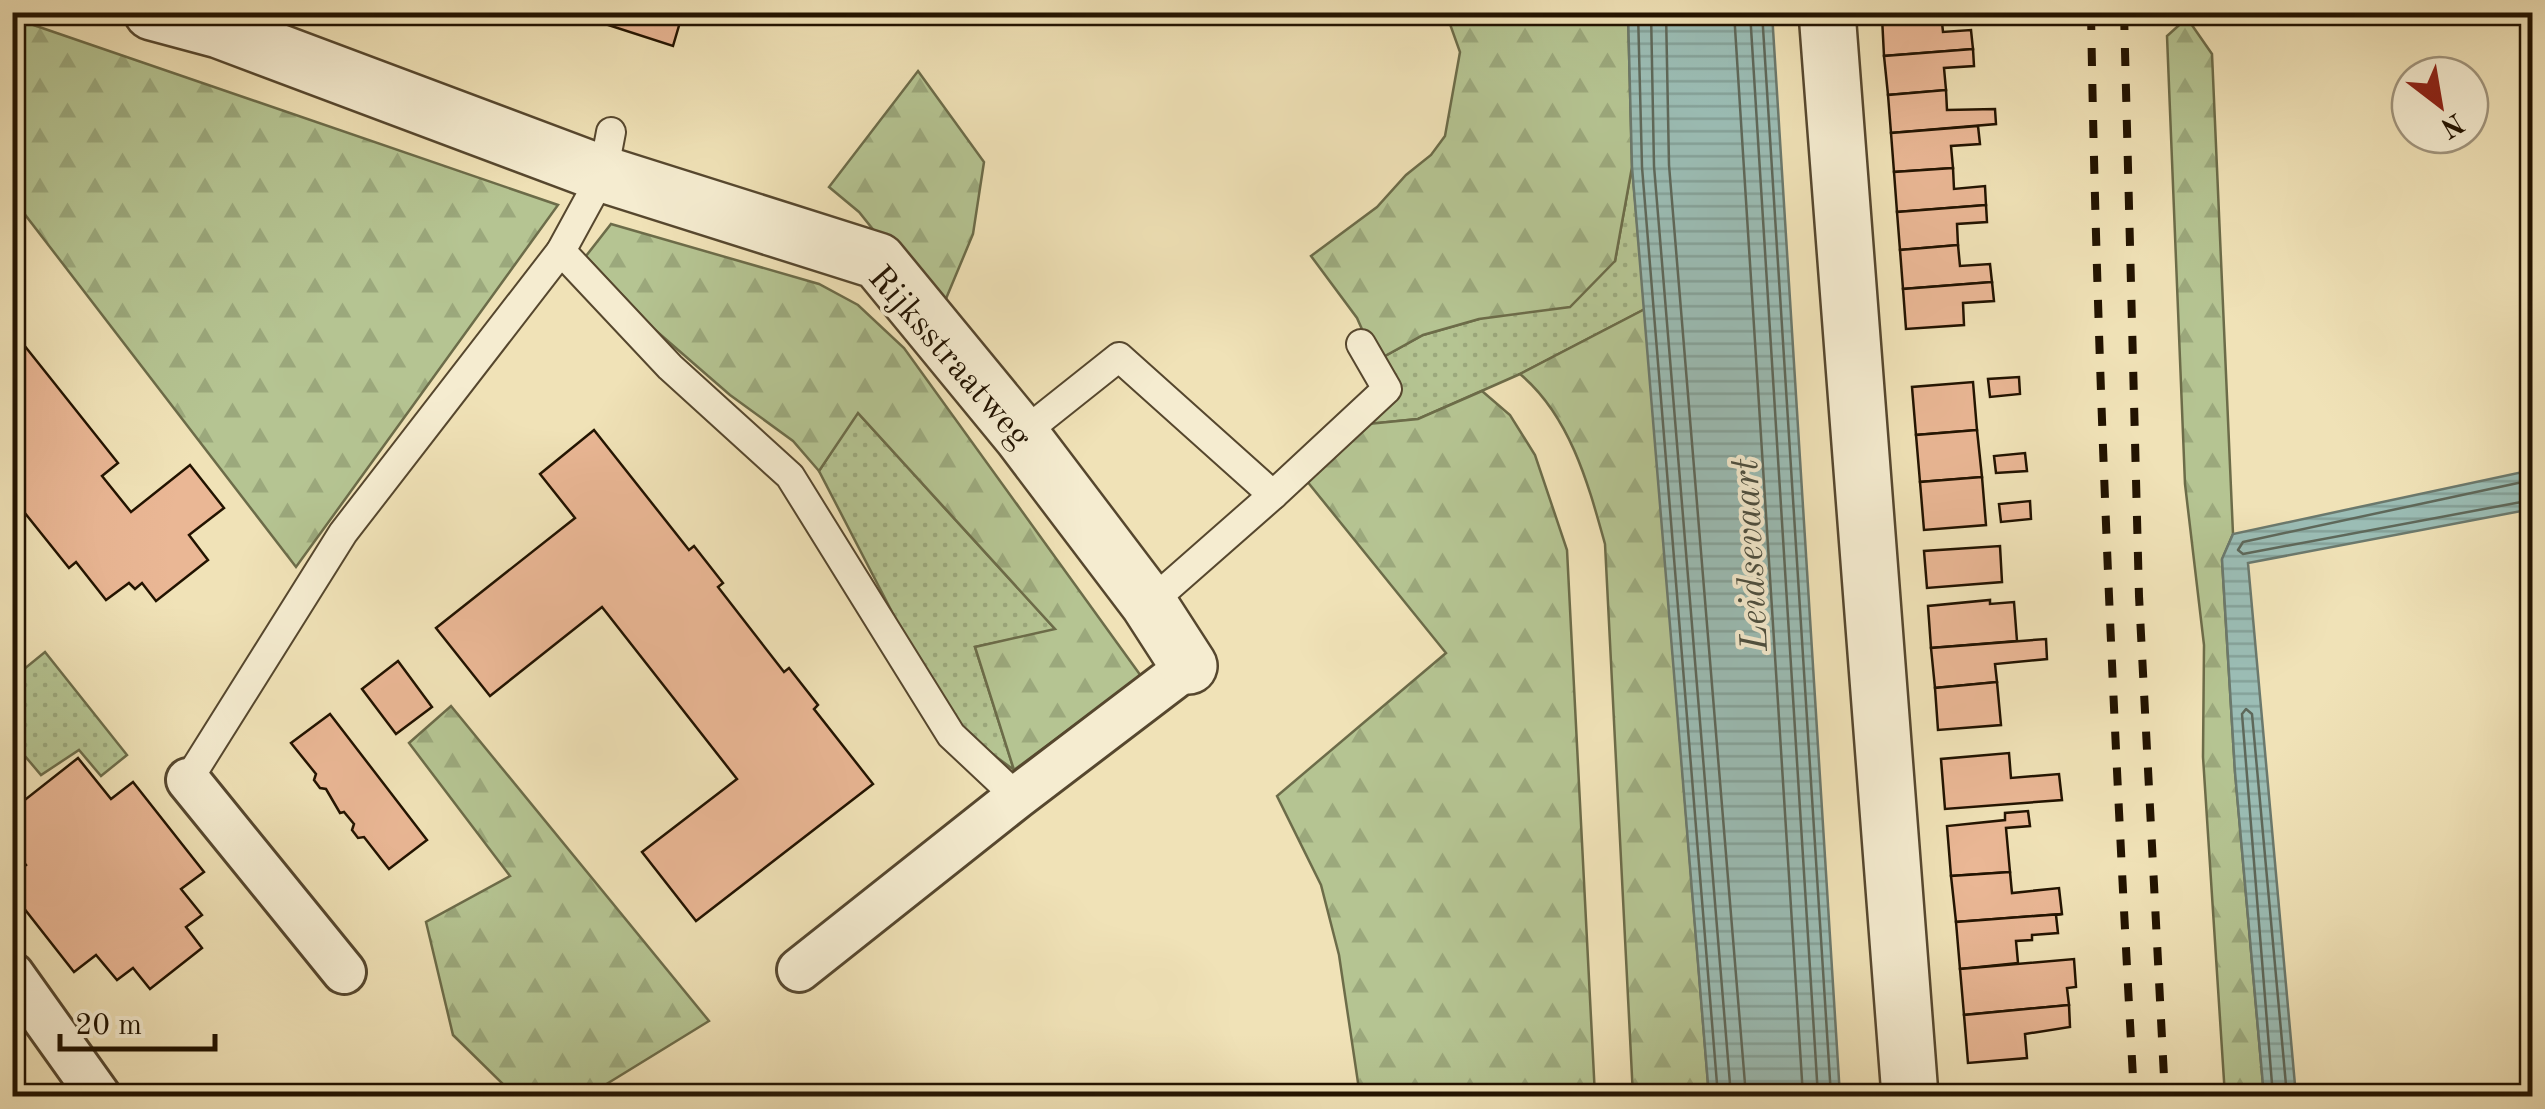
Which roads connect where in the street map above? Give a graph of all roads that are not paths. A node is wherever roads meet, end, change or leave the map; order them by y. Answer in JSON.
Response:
{"nodes":[{"id":1,"x":152,"y":12,"type":"edge"},
{"id":2,"x":1827,"y":12,"type":"edge"},
{"id":3,"x":221,"y":21,"type":"edge"},
{"id":4,"x":607,"y":153,"type":"junction"},
{"id":5,"x":561,"y":251,"type":"junction"},
{"id":6,"x":1361,"y":344,"type":"dead end"},
{"id":7,"x":1021,"y":435,"type":"junction"},
{"id":8,"x":1272,"y":495,"type":"junction"},
{"id":9,"x":1148,"y":604,"type":"junction"},
{"id":10,"x":1189,"y":666,"type":"joint"},
{"id":11,"x":188,"y":780,"type":"joint"},
{"id":12,"x":1017,"y":797,"type":"junction"},
{"id":13,"x":799,"y":970,"type":"dead end"},
{"id":14,"x":344,"y":972,"type":"dead end"},
{"id":15,"x":12,"y":974,"type":"edge"},
{"id":16,"x":98,"y":1096,"type":"edge"},
{"id":17,"x":1910,"y":1096,"type":"edge"}],
"edges":[{"from":1,"to":3,"type":"street","name":"Rijksstraatweg"},
{"from":2,"to":17,"type":"street"},
{"from":3,"to":4,"type":"street","name":"Rijksstraatweg"},
{"from":4,"to":5,"type":"lane"},
{"from":4,"to":7,"type":"street","name":"Rijksstraatweg"},
{"from":5,"to":11,"type":"lane"},
{"from":5,"to":12,"type":"lane"},
{"from":6,"to":8,"type":"lane"},
{"from":7,"to":8,"type":"lane"},
{"from":7,"to":9,"type":"street","name":"Rijksstraatweg"},
{"from":8,"to":9,"type":"lane"},
{"from":9,"to":10,"type":"street","name":"Rijksstraatweg"},
{"from":10,"to":12,"type":"street","name":"Rijksstraatweg"},
{"from":11,"to":14,"type":"street"},
{"from":12,"to":13,"type":"street","name":"Rijksstraatweg"},
{"from":15,"to":16,"type":"street"}]}
